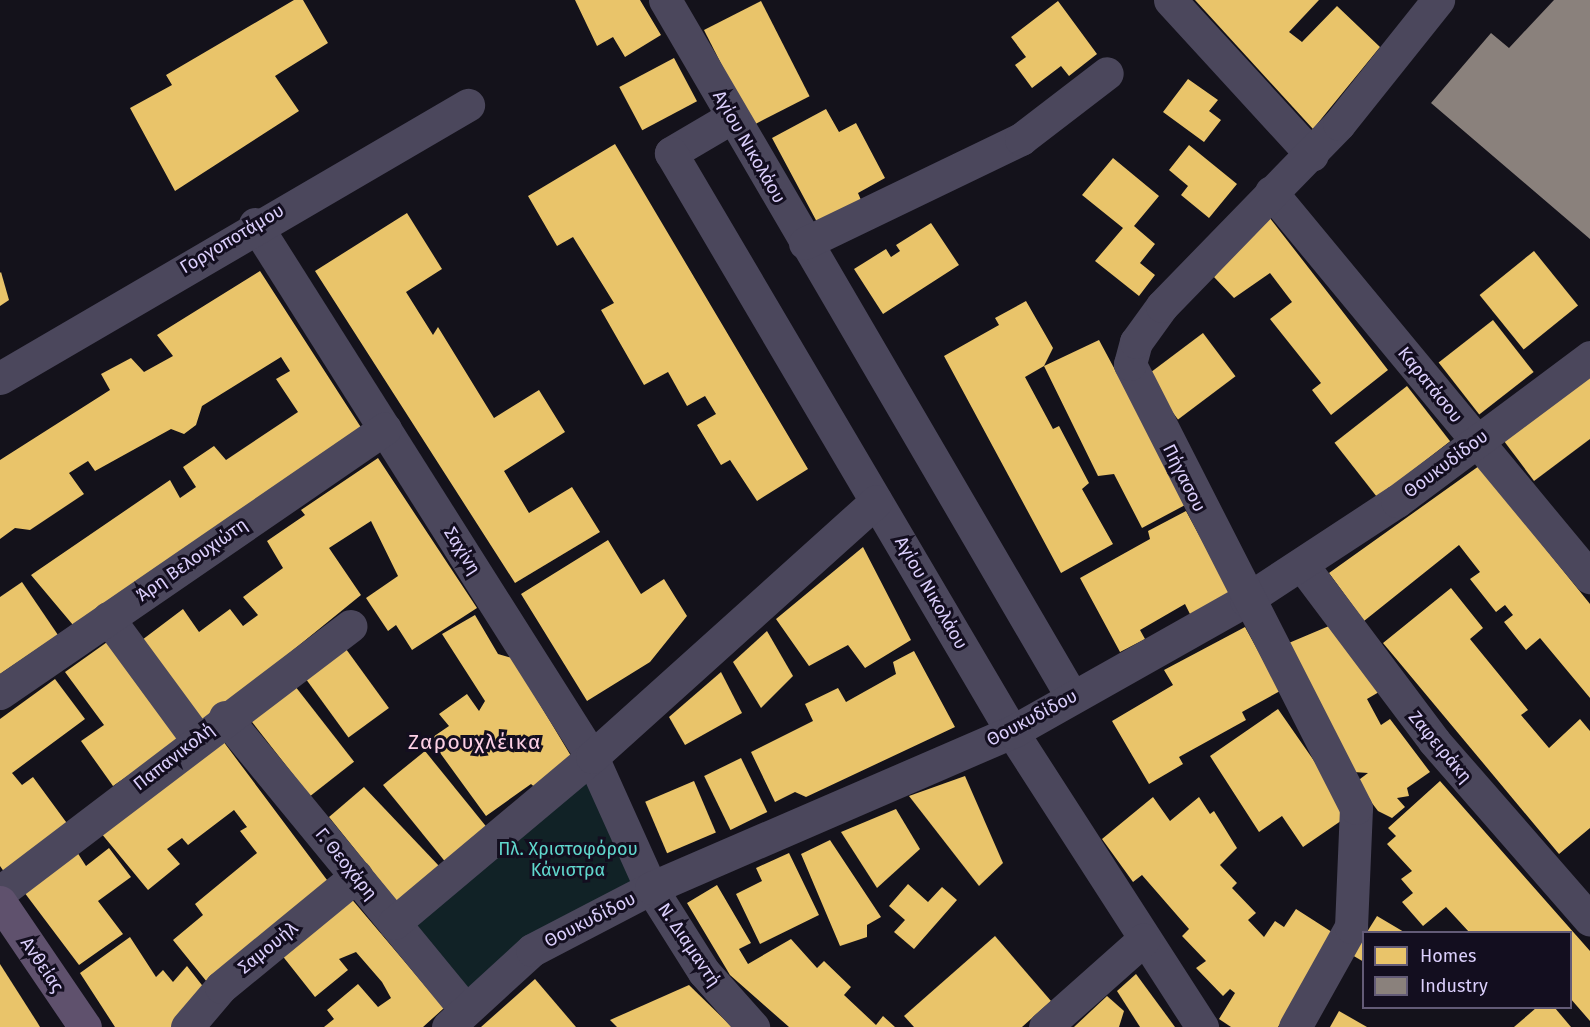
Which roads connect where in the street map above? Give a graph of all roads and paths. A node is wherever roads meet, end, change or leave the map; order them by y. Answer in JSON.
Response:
{"nodes":[{"id":1,"x":665,"y":0,"type":"edge"},
{"id":2,"x":1170,"y":0,"type":"edge"},
{"id":3,"x":1438,"y":0,"type":"edge"},
{"id":4,"x":1107,"y":73,"type":"dead end"},
{"id":5,"x":468,"y":105,"type":"dead end"},
{"id":6,"x":732,"y":117,"type":"junction"},
{"id":7,"x":1312,"y":155,"type":"junction"},
{"id":8,"x":1271,"y":192,"type":"junction"},
{"id":9,"x":255,"y":224,"type":"junction"},
{"id":10,"x":805,"y":243,"type":"junction"},
{"id":11,"x":1590,"y":357,"type":"edge"},
{"id":12,"x":0,"y":378,"type":"edge"},
{"id":13,"x":385,"y":428,"type":"junction"},
{"id":14,"x":1476,"y":441,"type":"junction"},
{"id":15,"x":876,"y":501,"type":"junction"},
{"id":16,"x":1302,"y":565,"type":"junction"},
{"id":17,"x":1590,"y":577,"type":"edge"},
{"id":18,"x":1246,"y":600,"type":"junction"},
{"id":19,"x":108,"y":618,"type":"junction"},
{"id":20,"x":351,"y":626,"type":"dead end"},
{"id":21,"x":0,"y":693,"type":"edge"},
{"id":22,"x":1072,"y":697,"type":"junction"},
{"id":23,"x":225,"y":717,"type":"junction"},
{"id":24,"x":1012,"y":732,"type":"junction"},
{"id":25,"x":197,"y":739,"type":"junction"},
{"id":26,"x":592,"y":757,"type":"junction"},
{"id":27,"x":356,"y":876,"type":"junction"},
{"id":28,"x":651,"y":888,"type":"junction"},
{"id":29,"x":0,"y":892,"type":"edge"},
{"id":30,"x":0,"y":902,"type":"edge"},
{"id":31,"x":1590,"y":920,"type":"edge"},
{"id":32,"x":394,"y":923,"type":"junction"},
{"id":33,"x":1144,"y":939,"type":"junction"},
{"id":34,"x":457,"y":1018,"type":"edge"},
{"id":35,"x":85,"y":1027,"type":"edge"},
{"id":36,"x":187,"y":1027,"type":"edge"},
{"id":37,"x":753,"y":1027,"type":"edge"},
{"id":38,"x":1045,"y":1027,"type":"edge"},
{"id":39,"x":1202,"y":1027,"type":"edge"},
{"id":40,"x":1295,"y":1027,"type":"edge"}],
"edges":[{"from":1,"to":6,"type":"street","name":"Αγίου Νικολάου"},
{"from":2,"to":7,"type":"street"},
{"from":3,"to":7,"type":"street","name":"Πήγασου"},
{"from":4,"to":10,"type":"street"},
{"from":5,"to":9,"type":"street","name":"Γοργοποτάμου"},
{"from":6,"to":10,"type":"street","name":"Αγίου Νικολάου"},
{"from":6,"to":15,"type":"street","name":"Αγίου Νικολάου"},
{"from":7,"to":8,"type":"street","name":"Πήγασου"},
{"from":8,"to":14,"type":"street","name":"Καρατάσου"},
{"from":8,"to":18,"type":"street","name":"Πήγασου"},
{"from":9,"to":12,"type":"street","name":"Γοργοποτάμου"},
{"from":9,"to":13,"type":"street","name":"Σαχίνη"},
{"from":10,"to":22,"type":"street","name":"Αγίου Νικολάου"},
{"from":11,"to":14,"type":"street","name":"Θουκυδίδου"},
{"from":13,"to":19,"type":"street","name":"Άρη Βελουχιώτη"},
{"from":13,"to":26,"type":"street","name":"Σαχίνη"},
{"from":14,"to":16,"type":"street","name":"Θουκυδίδου"},
{"from":14,"to":17,"type":"street","name":"Καρατάσου"},
{"from":15,"to":24,"type":"street","name":"Αγίου Νικολάου"},
{"from":15,"to":26,"type":"street"},
{"from":16,"to":18,"type":"street","name":"Θουκυδίδου"},
{"from":16,"to":31,"type":"street","name":"Ζαφειράκη"},
{"from":18,"to":22,"type":"street","name":"Θουκυδίδου"},
{"from":18,"to":40,"type":"street","name":"Πήγασου"},
{"from":19,"to":21,"type":"street","name":"Άρη Βελουχιώτη"},
{"from":19,"to":25,"type":"street"},
{"from":20,"to":23,"type":"street","name":"Παπανικολή"},
{"from":22,"to":24,"type":"street","name":"Θουκυδίδου"},
{"from":23,"to":25,"type":"street","name":"Παπανικολή"},
{"from":23,"to":27,"type":"street","name":"Γ. Θεοχάρη"},
{"from":24,"to":28,"type":"street","name":"Θουκυδίδου"},
{"from":24,"to":33,"type":"street","name":"Αγίου Νικολάου"},
{"from":25,"to":29,"type":"street","name":"Παπανικολή"},
{"from":26,"to":28,"type":"street","name":"Σαχίνη"},
{"from":26,"to":32,"type":"street"},
{"from":27,"to":32,"type":"street","name":"Γ. Θεοχάρη"},
{"from":27,"to":36,"type":"street","name":"Σαμουήλ"},
{"from":28,"to":34,"type":"street","name":"Θουκυδίδου"},
{"from":28,"to":37,"type":"street","name":"Ν. Διαμαντή"},
{"from":30,"to":35,"type":"main road","name":"Ανθείας"},
{"from":32,"to":34,"type":"street","name":"Γ. Θεοχάρη"},
{"from":33,"to":38,"type":"street"},
{"from":33,"to":39,"type":"street","name":"Αγίου Νικολάου"}]}
